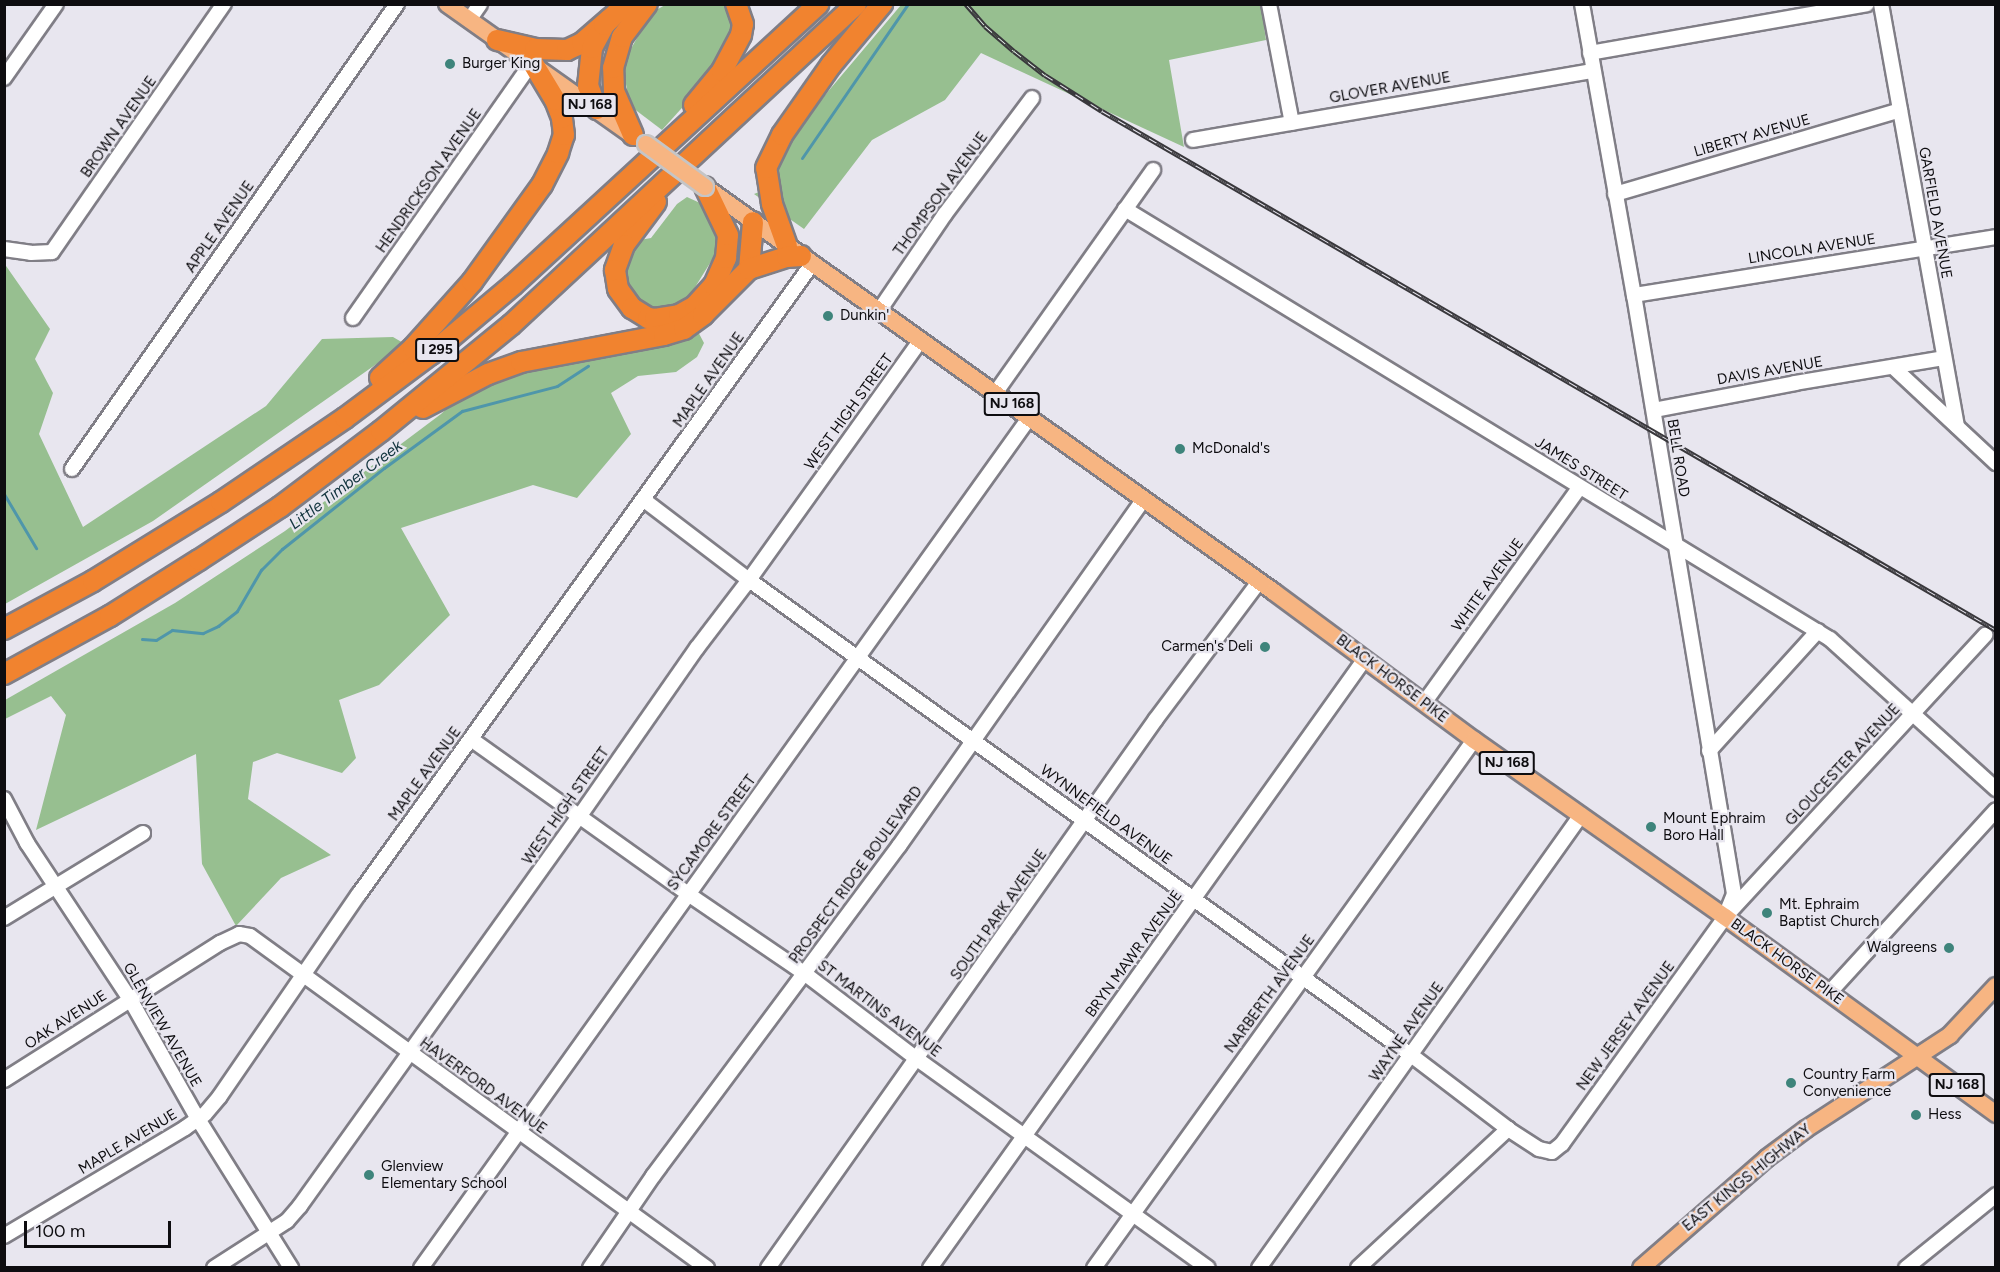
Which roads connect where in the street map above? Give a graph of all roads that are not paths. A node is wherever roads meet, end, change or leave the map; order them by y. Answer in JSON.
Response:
{"nodes":[{"id":1,"x":56,"y":4,"type":"edge"},
{"id":2,"x":224,"y":4,"type":"edge"},
{"id":3,"x":397,"y":4,"type":"edge"},
{"id":4,"x":447,"y":4,"type":"edge"},
{"id":5,"x":480,"y":4,"type":"edge"},
{"id":6,"x":626,"y":4,"type":"edge"},
{"id":7,"x":647,"y":4,"type":"edge"},
{"id":8,"x":736,"y":4,"type":"edge"},
{"id":9,"x":819,"y":4,"type":"edge"},
{"id":10,"x":856,"y":4,"type":"edge"},
{"id":11,"x":882,"y":4,"type":"edge"},
{"id":12,"x":1269,"y":4,"type":"edge"},
{"id":13,"x":1582,"y":4,"type":"edge"},
{"id":14,"x":1867,"y":4,"type":"edge"},
{"id":15,"x":1881,"y":4,"type":"edge"},
{"id":16,"x":610,"y":19,"type":"junction"},
{"id":17,"x":469,"y":20,"type":"junction"},
{"id":18,"x":497,"y":40,"type":"junction"},
{"id":19,"x":1590,"y":53,"type":"junction"},
{"id":20,"x":533,"y":64,"type":"junction"},
{"id":21,"x":1593,"y":71,"type":"junction"},
{"id":22,"x":4,"y":78,"type":"edge"},
{"id":23,"x":1032,"y":98,"type":"dead end"},
{"id":24,"x":597,"y":110,"type":"junction"},
{"id":25,"x":1900,"y":110,"type":"junction"},
{"id":26,"x":1292,"y":123,"type":"junction"},
{"id":27,"x":640,"y":140,"type":"junction"},
{"id":28,"x":709,"y":140,"type":"junction"},
{"id":29,"x":1193,"y":140,"type":"dead end"},
{"id":30,"x":1153,"y":170,"type":"dead end"},
{"id":31,"x":705,"y":187,"type":"junction"},
{"id":32,"x":1615,"y":194,"type":"junction"},
{"id":33,"x":608,"y":198,"type":"junction"},
{"id":34,"x":1125,"y":209,"type":"junction"},
{"id":35,"x":753,"y":222,"type":"junction"},
{"id":36,"x":1995,"y":237,"type":"edge"},
{"id":37,"x":1924,"y":247,"type":"junction"},
{"id":38,"x":4,"y":249,"type":"edge"},
{"id":39,"x":800,"y":255,"type":"junction"},
{"id":40,"x":749,"y":269,"type":"junction"},
{"id":41,"x":1634,"y":295,"type":"junction"},
{"id":42,"x":879,"y":311,"type":"junction"},
{"id":43,"x":353,"y":318,"type":"dead end"},
{"id":44,"x":921,"y":340,"type":"junction"},
{"id":45,"x":1944,"y":358,"type":"junction"},
{"id":46,"x":1893,"y":367,"type":"junction"},
{"id":47,"x":996,"y":392,"type":"junction"},
{"id":48,"x":1654,"y":410,"type":"junction"},
{"id":49,"x":345,"y":418,"type":"junction"},
{"id":50,"x":1029,"y":418,"type":"junction"},
{"id":51,"x":1957,"y":426,"type":"junction"},
{"id":52,"x":381,"y":431,"type":"junction"},
{"id":53,"x":1995,"y":463,"type":"edge"},
{"id":54,"x":72,"y":469,"type":"dead end"},
{"id":55,"x":1580,"y":487,"type":"junction"},
{"id":56,"x":1144,"y":499,"type":"junction"},
{"id":57,"x":644,"y":500,"type":"junction"},
{"id":58,"x":1676,"y":546,"type":"junction"},
{"id":59,"x":749,"y":580,"type":"junction"},
{"id":60,"x":1259,"y":582,"type":"junction"},
{"id":61,"x":4,"y":629,"type":"edge"},
{"id":62,"x":1818,"y":631,"type":"junction"},
{"id":63,"x":1985,"y":635,"type":"dead end"},
{"id":64,"x":858,"y":658,"type":"junction"},
{"id":65,"x":1364,"y":660,"type":"junction"},
{"id":66,"x":4,"y":674,"type":"edge"},
{"id":67,"x":1424,"y":703,"type":"junction"},
{"id":68,"x":1912,"y":714,"type":"junction"},
{"id":69,"x":471,"y":739,"type":"junction"},
{"id":70,"x":1474,"y":740,"type":"junction"},
{"id":71,"x":974,"y":741,"type":"junction"},
{"id":72,"x":1709,"y":751,"type":"junction"},
{"id":73,"x":1995,"y":789,"type":"edge"},
{"id":74,"x":4,"y":799,"type":"edge"},
{"id":75,"x":1995,"y":810,"type":"edge"},
{"id":76,"x":1581,"y":815,"type":"junction"},
{"id":77,"x":579,"y":817,"type":"junction"},
{"id":78,"x":1085,"y":820,"type":"junction"},
{"id":79,"x":144,"y":834,"type":"dead end"},
{"id":80,"x":55,"y":885,"type":"junction"},
{"id":81,"x":688,"y":894,"type":"junction"},
{"id":82,"x":1194,"y":899,"type":"junction"},
{"id":83,"x":1725,"y":917,"type":"junction"},
{"id":84,"x":4,"y":918,"type":"edge"},
{"id":85,"x":239,"y":934,"type":"joint"},
{"id":86,"x":804,"y":973,"type":"junction"},
{"id":87,"x":302,"y":975,"type":"junction"},
{"id":88,"x":1302,"y":978,"type":"junction"},
{"id":89,"x":1995,"y":986,"type":"edge"},
{"id":90,"x":1830,"y":992,"type":"junction"},
{"id":91,"x":130,"y":999,"type":"junction"},
{"id":92,"x":409,"y":1054,"type":"junction"},
{"id":93,"x":1411,"y":1055,"type":"junction"},
{"id":94,"x":1920,"y":1057,"type":"junction"},
{"id":95,"x":917,"y":1059,"type":"junction"},
{"id":96,"x":4,"y":1080,"type":"edge"},
{"id":97,"x":1995,"y":1114,"type":"edge"},
{"id":98,"x":198,"y":1119,"type":"junction"},
{"id":99,"x":1508,"y":1129,"type":"junction"},
{"id":100,"x":518,"y":1132,"type":"junction"},
{"id":101,"x":1024,"y":1136,"type":"junction"},
{"id":102,"x":1552,"y":1152,"type":"joint"},
{"id":103,"x":1995,"y":1195,"type":"edge"},
{"id":104,"x":629,"y":1212,"type":"junction"},
{"id":105,"x":1134,"y":1212,"type":"junction"},
{"id":106,"x":269,"y":1233,"type":"junction"},
{"id":107,"x":4,"y":1236,"type":"edge"},
{"id":108,"x":214,"y":1268,"type":"edge"},
{"id":109,"x":291,"y":1268,"type":"edge"},
{"id":110,"x":421,"y":1268,"type":"edge"},
{"id":111,"x":590,"y":1268,"type":"edge"},
{"id":112,"x":707,"y":1268,"type":"edge"},
{"id":113,"x":768,"y":1268,"type":"edge"},
{"id":114,"x":930,"y":1268,"type":"edge"},
{"id":115,"x":1094,"y":1268,"type":"edge"},
{"id":116,"x":1208,"y":1268,"type":"edge"},
{"id":117,"x":1260,"y":1268,"type":"edge"},
{"id":118,"x":1358,"y":1268,"type":"edge"},
{"id":119,"x":1641,"y":1268,"type":"edge"},
{"id":120,"x":1906,"y":1268,"type":"edge"}],
"edges":[{"from":1,"to":22,"type":"street"},
{"from":2,"to":38,"type":"street","name":"BROWN AVENUE"},
{"from":3,"to":54,"type":"street","name":"APPLE AVENUE"},
{"from":4,"to":17,"type":"main road","number":"NJ 168"},
{"from":5,"to":17,"type":"street"},
{"from":6,"to":16,"type":"highway"},
{"from":7,"to":27,"type":"highway"},
{"from":8,"to":33,"type":"highway"},
{"from":9,"to":33,"type":"highway","number":"I 295"},
{"from":10,"to":28,"type":"highway","number":"I 295"},
{"from":11,"to":39,"type":"highway"},
{"from":12,"to":26,"type":"street"},
{"from":13,"to":19,"type":"street","name":"BELL ROAD"},
{"from":14,"to":19,"type":"street"},
{"from":15,"to":25,"type":"street","name":"GARFIELD AVENUE"},
{"from":16,"to":18,"type":"highway"},
{"from":16,"to":24,"type":"highway"},
{"from":17,"to":18,"type":"main road","number":"NJ 168"},
{"from":18,"to":20,"type":"main road","number":"NJ 168"},
{"from":19,"to":21,"type":"street","name":"BELL ROAD"},
{"from":20,"to":24,"type":"main road","number":"NJ 168"},
{"from":20,"to":43,"type":"street","name":"HENDRICKSON AVENUE"},
{"from":20,"to":49,"type":"highway"},
{"from":21,"to":26,"type":"street","name":"GLOVER AVENUE"},
{"from":21,"to":32,"type":"street","name":"BELL ROAD"},
{"from":23,"to":42,"type":"street","name":"THOMPSON AVENUE"},
{"from":24,"to":27,"type":"main road","number":"NJ 168"},
{"from":25,"to":32,"type":"street","name":"LIBERTY AVENUE"},
{"from":25,"to":37,"type":"street","name":"GARFIELD AVENUE"},
{"from":26,"to":29,"type":"street","name":"GLOVER AVENUE"},
{"from":27,"to":31,"type":"main road","number":"NJ 168","bridge":true},
{"from":28,"to":31,"type":"highway"},
{"from":28,"to":52,"type":"highway","number":"I 295"},
{"from":30,"to":34,"type":"street"},
{"from":31,"to":35,"type":"main road","number":"NJ 168"},
{"from":32,"to":41,"type":"street","name":"BELL ROAD"},
{"from":33,"to":49,"type":"highway","number":"I 295"},
{"from":34,"to":47,"type":"street"},
{"from":34,"to":55,"type":"street","name":"JAMES STREET"},
{"from":35,"to":39,"type":"main road","number":"NJ 168"},
{"from":35,"to":40,"type":"highway"},
{"from":36,"to":37,"type":"street","name":"LINCOLN AVENUE"},
{"from":37,"to":41,"type":"street","name":"LINCOLN AVENUE"},
{"from":37,"to":45,"type":"street","name":"GARFIELD AVENUE"},
{"from":39,"to":40,"type":"highway"},
{"from":39,"to":42,"type":"main road","name":"BLACK HORSE PIKE","number":"NJ 168"},
{"from":39,"to":57,"type":"street","name":"MAPLE AVENUE"},
{"from":40,"to":52,"type":"highway"},
{"from":41,"to":48,"type":"street","name":"BELL ROAD"},
{"from":42,"to":44,"type":"main road","name":"BLACK HORSE PIKE","number":"NJ 168"},
{"from":44,"to":47,"type":"main road","name":"BLACK HORSE PIKE","number":"NJ 168"},
{"from":44,"to":59,"type":"street","name":"WEST HIGH STREET"},
{"from":45,"to":46,"type":"street","name":"DAVIS AVENUE"},
{"from":45,"to":51,"type":"street","name":"GARFIELD AVENUE"},
{"from":46,"to":48,"type":"street","name":"DAVIS AVENUE"},
{"from":46,"to":51,"type":"street"},
{"from":47,"to":50,"type":"main road","name":"BLACK HORSE PIKE","number":"NJ 168"},
{"from":48,"to":58,"type":"street","name":"BELL ROAD"},
{"from":49,"to":61,"type":"highway","number":"I 295"},
{"from":50,"to":56,"type":"main road","name":"BLACK HORSE PIKE","number":"NJ 168"},
{"from":50,"to":64,"type":"street","name":"SYCAMORE STREET"},
{"from":51,"to":53,"type":"street"},
{"from":52,"to":66,"type":"highway","number":"I 295"},
{"from":55,"to":58,"type":"street","name":"JAMES STREET"},
{"from":55,"to":67,"type":"street","name":"WHITE AVENUE"},
{"from":56,"to":60,"type":"main road","name":"BLACK HORSE PIKE","number":"NJ 168"},
{"from":56,"to":71,"type":"street","name":"PROSPECT RIDGE BOULEVARD"},
{"from":57,"to":59,"type":"street","name":"WYNNEFIELD AVENUE"},
{"from":57,"to":69,"type":"street","name":"MAPLE AVENUE"},
{"from":58,"to":62,"type":"street","name":"JAMES STREET"},
{"from":58,"to":72,"type":"street","name":"BELL ROAD"},
{"from":59,"to":64,"type":"street","name":"WYNNEFIELD AVENUE"},
{"from":59,"to":77,"type":"street","name":"WEST HIGH STREET"},
{"from":60,"to":65,"type":"main road","name":"BLACK HORSE PIKE","number":"NJ 168"},
{"from":60,"to":78,"type":"street","name":"SOUTH PARK AVENUE"},
{"from":62,"to":68,"type":"street","name":"JAMES STREET"},
{"from":62,"to":72,"type":"street"},
{"from":63,"to":68,"type":"street","name":"GLOUCESTER AVENUE"},
{"from":64,"to":71,"type":"street","name":"WYNNEFIELD AVENUE"},
{"from":64,"to":81,"type":"street","name":"SYCAMORE STREET"},
{"from":65,"to":67,"type":"main road","name":"BLACK HORSE PIKE","number":"NJ 168"},
{"from":65,"to":82,"type":"street","name":"BRYN MAWR AVENUE"},
{"from":67,"to":70,"type":"main road","name":"BLACK HORSE PIKE","number":"NJ 168"},
{"from":68,"to":73,"type":"street","name":"JAMES STREET"},
{"from":68,"to":83,"type":"street","name":"GLOUCESTER AVENUE"},
{"from":69,"to":77,"type":"street","name":"ST MARTINS AVENUE"},
{"from":69,"to":87,"type":"street","name":"MAPLE AVENUE"},
{"from":70,"to":76,"type":"main road","name":"BLACK HORSE PIKE","number":"NJ 168"},
{"from":70,"to":88,"type":"street","name":"NARBERTH AVENUE"},
{"from":71,"to":78,"type":"street","name":"WYNNEFIELD AVENUE"},
{"from":71,"to":86,"type":"street","name":"PROSPECT RIDGE BOULEVARD"},
{"from":72,"to":83,"type":"street","name":"BELL ROAD"},
{"from":74,"to":80,"type":"street","name":"GLENVIEW AVENUE"},
{"from":75,"to":90,"type":"street"},
{"from":76,"to":83,"type":"main road","name":"BLACK HORSE PIKE","number":"NJ 168"},
{"from":76,"to":93,"type":"street","name":"WAYNE AVENUE"},
{"from":77,"to":81,"type":"street","name":"ST MARTINS AVENUE"},
{"from":77,"to":92,"type":"street","name":"WEST HIGH STREET"},
{"from":78,"to":82,"type":"street","name":"WYNNEFIELD AVENUE"},
{"from":78,"to":95,"type":"street","name":"SOUTH PARK AVENUE"},
{"from":79,"to":80,"type":"street"},
{"from":80,"to":84,"type":"street"},
{"from":80,"to":91,"type":"street","name":"GLENVIEW AVENUE"},
{"from":81,"to":86,"type":"street","name":"ST MARTINS AVENUE"},
{"from":81,"to":100,"type":"street","name":"SYCAMORE STREET"},
{"from":82,"to":88,"type":"street","name":"WYNNEFIELD AVENUE"},
{"from":82,"to":101,"type":"street","name":"BRYN MAWR AVENUE"},
{"from":83,"to":90,"type":"main road","name":"BLACK HORSE PIKE","number":"NJ 168"},
{"from":83,"to":102,"type":"street","name":"NEW JERSEY AVENUE"},
{"from":85,"to":87,"type":"street","name":"HAVERFORD AVENUE"},
{"from":85,"to":91,"type":"street","name":"OAK AVENUE"},
{"from":86,"to":95,"type":"street","name":"ST MARTINS AVENUE"},
{"from":86,"to":104,"type":"street","name":"PROSPECT RIDGE BOULEVARD"},
{"from":87,"to":92,"type":"street","name":"HAVERFORD AVENUE"},
{"from":87,"to":98,"type":"street","name":"MAPLE AVENUE"},
{"from":88,"to":93,"type":"street","name":"WYNNEFIELD AVENUE"},
{"from":88,"to":105,"type":"street","name":"NARBERTH AVENUE"},
{"from":89,"to":94,"type":"main road","name":"EAST KINGS HIGHWAY"},
{"from":90,"to":94,"type":"main road","name":"BLACK HORSE PIKE","number":"NJ 168"},
{"from":91,"to":96,"type":"street","name":"OAK AVENUE"},
{"from":91,"to":98,"type":"street","name":"GLENVIEW AVENUE"},
{"from":92,"to":100,"type":"street","name":"HAVERFORD AVENUE"},
{"from":92,"to":106,"type":"street","name":"WEST HIGH STREET"},
{"from":93,"to":99,"type":"street","name":"WYNNEFIELD AVENUE"},
{"from":93,"to":117,"type":"street","name":"WAYNE AVENUE"},
{"from":94,"to":97,"type":"main road","name":"BLACK HORSE PIKE","number":"NJ 168"},
{"from":94,"to":119,"type":"main road","name":"EAST KINGS HIGHWAY"},
{"from":95,"to":101,"type":"street","name":"ST MARTINS AVENUE"},
{"from":95,"to":113,"type":"street","name":"SOUTH PARK AVENUE"},
{"from":98,"to":106,"type":"street","name":"GLENVIEW AVENUE"},
{"from":98,"to":107,"type":"street","name":"MAPLE AVENUE"},
{"from":99,"to":102,"type":"street","name":"WYNNEFIELD AVENUE"},
{"from":99,"to":118,"type":"street"},
{"from":100,"to":104,"type":"street","name":"HAVERFORD AVENUE"},
{"from":100,"to":110,"type":"street","name":"SYCAMORE STREET"},
{"from":101,"to":105,"type":"street","name":"ST MARTINS AVENUE"},
{"from":101,"to":114,"type":"street","name":"BRYN MAWR AVENUE"},
{"from":103,"to":120,"type":"street"},
{"from":104,"to":111,"type":"street","name":"PROSPECT RIDGE BOULEVARD"},
{"from":104,"to":112,"type":"street","name":"HAVERFORD AVENUE"},
{"from":105,"to":115,"type":"street","name":"NARBERTH AVENUE"},
{"from":105,"to":116,"type":"street","name":"ST MARTINS AVENUE"},
{"from":106,"to":108,"type":"street","name":"WEST HIGH STREET"},
{"from":106,"to":109,"type":"street","name":"GLENVIEW AVENUE"}]}
